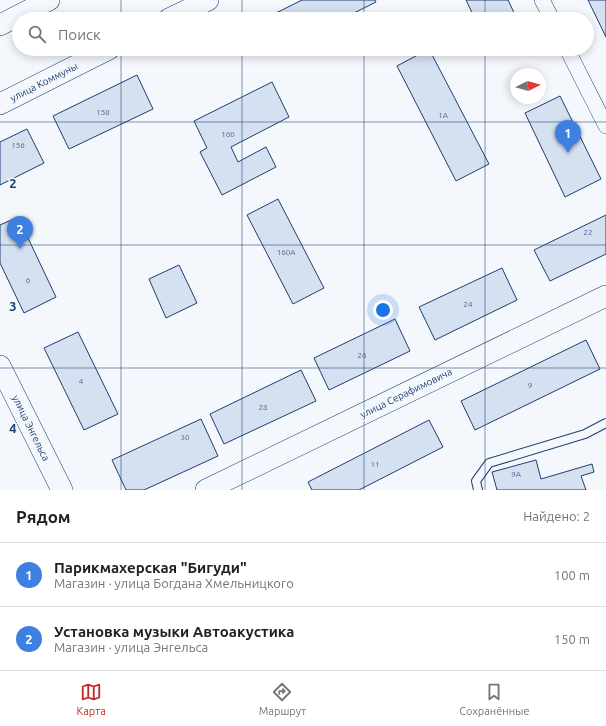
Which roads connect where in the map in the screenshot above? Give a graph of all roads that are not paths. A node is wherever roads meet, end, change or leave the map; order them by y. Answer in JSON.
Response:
{"nodes":[{"id":1,"x":49,"y":0,"type":"edge"},
{"id":2,"x":208,"y":0,"type":"edge"},
{"id":3,"x":542,"y":0,"type":"edge"},
{"id":4,"x":25,"y":12,"type":"edge"},
{"id":5,"x":183,"y":12,"type":"edge"},
{"id":6,"x":548,"y":12,"type":"edge"},
{"id":7,"x":12,"y":19,"type":"edge"},
{"id":8,"x":0,"y":25,"type":"edge"},
{"id":9,"x":95,"y":56,"type":"edge"},
{"id":10,"x":571,"y":56,"type":"edge"},
{"id":11,"x":0,"y":104,"type":"edge"},
{"id":12,"x":606,"y":126,"type":"edge"},
{"id":13,"x":606,"y":296,"type":"edge"},
{"id":14,"x":0,"y":366,"type":"edge"},
{"id":15,"x":606,"y":423,"type":"edge"},
{"id":16,"x":62,"y":490,"type":"edge"},
{"id":17,"x":206,"y":490,"type":"edge"},
{"id":18,"x":478,"y":490,"type":"edge"}],
"edges":[{"from":1,"to":4,"type":"street"},
{"from":2,"to":5,"type":"street"},
{"from":3,"to":6,"type":"street"},
{"from":7,"to":8,"type":"street"},
{"from":9,"to":11,"type":"street","name":"улица Коммуны"},
{"from":10,"to":12,"type":"street"},
{"from":13,"to":17,"type":"street","name":"улица Серафимовича"},
{"from":14,"to":16,"type":"street","name":"улица Энгельса"},
{"from":15,"to":18,"type":"lane"}]}
